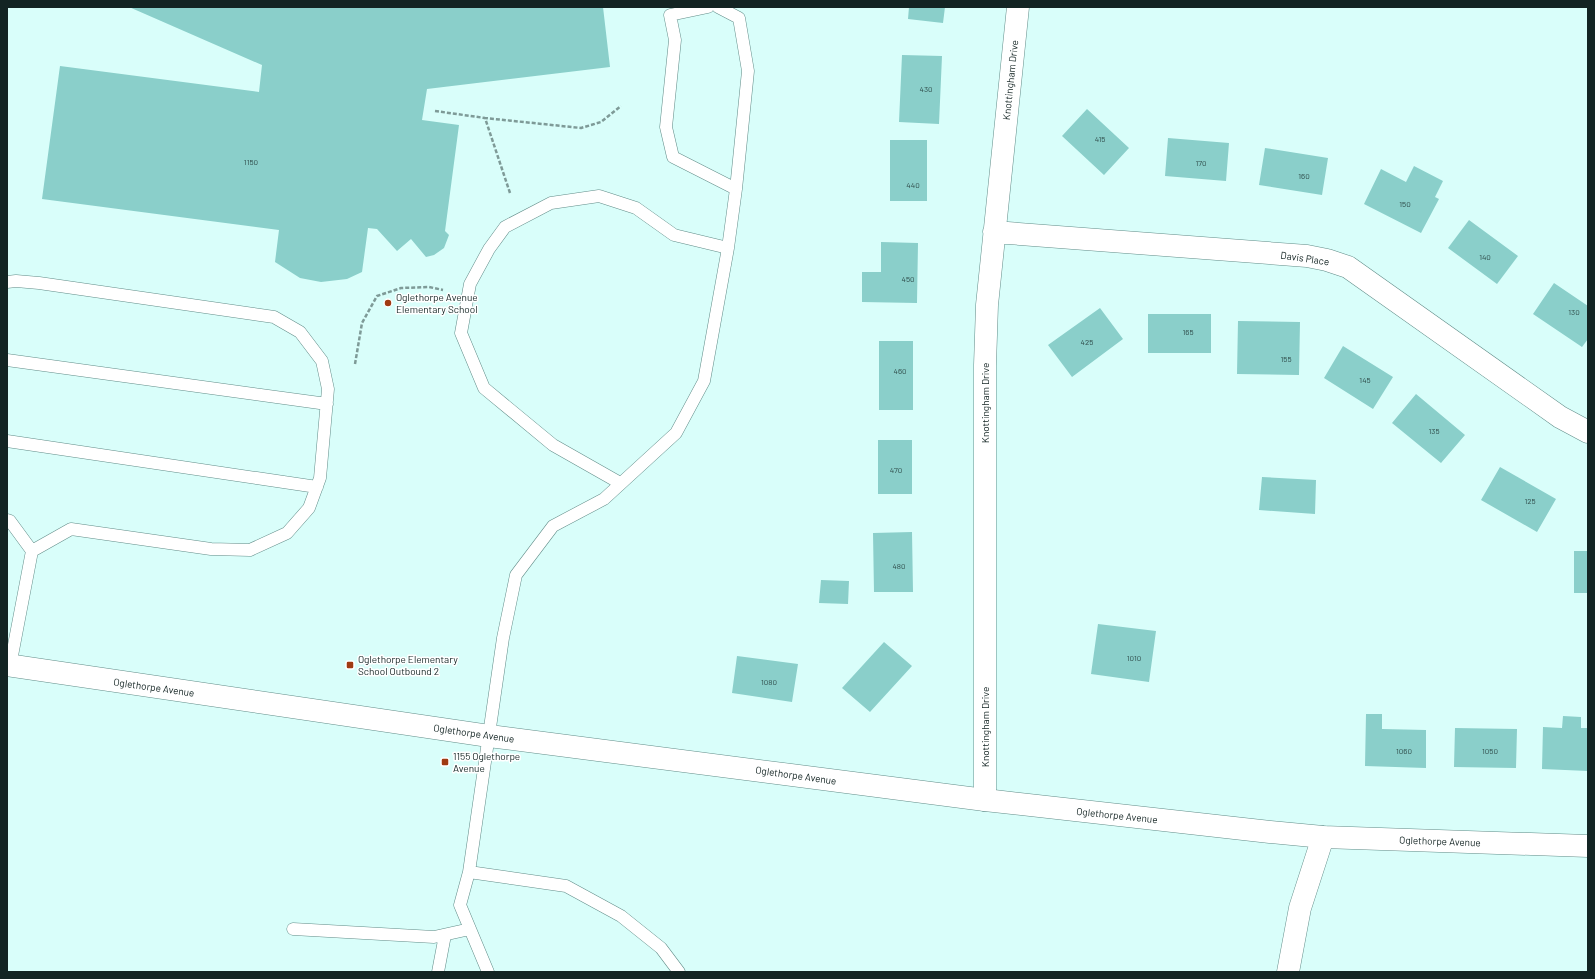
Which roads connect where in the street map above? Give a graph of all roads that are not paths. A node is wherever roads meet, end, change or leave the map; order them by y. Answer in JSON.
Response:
{"nodes":[{"id":1,"x":708,"y":7,"type":"edge"},
{"id":2,"x":718,"y":7,"type":"edge"},
{"id":3,"x":1018,"y":7,"type":"edge"},
{"id":4,"x":736,"y":189,"type":"junction"},
{"id":5,"x":994,"y":232,"type":"junction"},
{"id":6,"x":728,"y":248,"type":"junction"},
{"id":7,"x":7,"y":282,"type":"edge"},
{"id":8,"x":7,"y":360,"type":"edge"},
{"id":9,"x":327,"y":404,"type":"junction"},
{"id":10,"x":1588,"y":432,"type":"edge"},
{"id":11,"x":7,"y":441,"type":"edge"},
{"id":12,"x":620,"y":483,"type":"junction"},
{"id":13,"x":317,"y":487,"type":"junction"},
{"id":14,"x":7,"y":520,"type":"edge"},
{"id":15,"x":32,"y":551,"type":"junction"},
{"id":16,"x":8,"y":666,"type":"edge"},
{"id":17,"x":489,"y":736,"type":"junction"},
{"id":18,"x":985,"y":800,"type":"junction"},
{"id":19,"x":1322,"y":837,"type":"junction"},
{"id":20,"x":1588,"y":846,"type":"edge"},
{"id":21,"x":468,"y":872,"type":"junction"},
{"id":22,"x":293,"y":929,"type":"dead end"},
{"id":23,"x":470,"y":929,"type":"junction"},
{"id":24,"x":444,"y":935,"type":"junction"},
{"id":25,"x":438,"y":972,"type":"edge"},
{"id":26,"x":488,"y":972,"type":"edge"},
{"id":27,"x":679,"y":972,"type":"edge"},
{"id":28,"x":1288,"y":972,"type":"edge"}],
"edges":[{"from":1,"to":4,"type":"lane"},
{"from":2,"to":4,"type":"lane"},
{"from":3,"to":5,"type":"main road","name":"Knottingham Drive"},
{"from":4,"to":6,"type":"lane"},
{"from":5,"to":10,"type":"main road","name":"Davis Place"},
{"from":5,"to":18,"type":"main road","name":"Knottingham Drive"},
{"from":6,"to":12,"type":"lane"},
{"from":6,"to":12,"type":"lane"},
{"from":7,"to":9,"type":"lane"},
{"from":8,"to":9,"type":"lane"},
{"from":9,"to":13,"type":"lane"},
{"from":11,"to":13,"type":"lane"},
{"from":12,"to":17,"type":"lane"},
{"from":13,"to":15,"type":"lane"},
{"from":14,"to":15,"type":"lane"},
{"from":15,"to":16,"type":"lane"},
{"from":16,"to":17,"type":"main road","name":"Oglethorpe Avenue"},
{"from":17,"to":18,"type":"main road","name":"Oglethorpe Avenue"},
{"from":17,"to":21,"type":"lane"},
{"from":18,"to":19,"type":"main road","name":"Oglethorpe Avenue"},
{"from":19,"to":20,"type":"main road","name":"Oglethorpe Avenue"},
{"from":19,"to":28,"type":"main road"},
{"from":21,"to":23,"type":"lane"},
{"from":21,"to":27,"type":"lane"},
{"from":22,"to":24,"type":"lane"},
{"from":23,"to":24,"type":"lane"},
{"from":23,"to":26,"type":"lane"},
{"from":24,"to":25,"type":"lane"}]}
